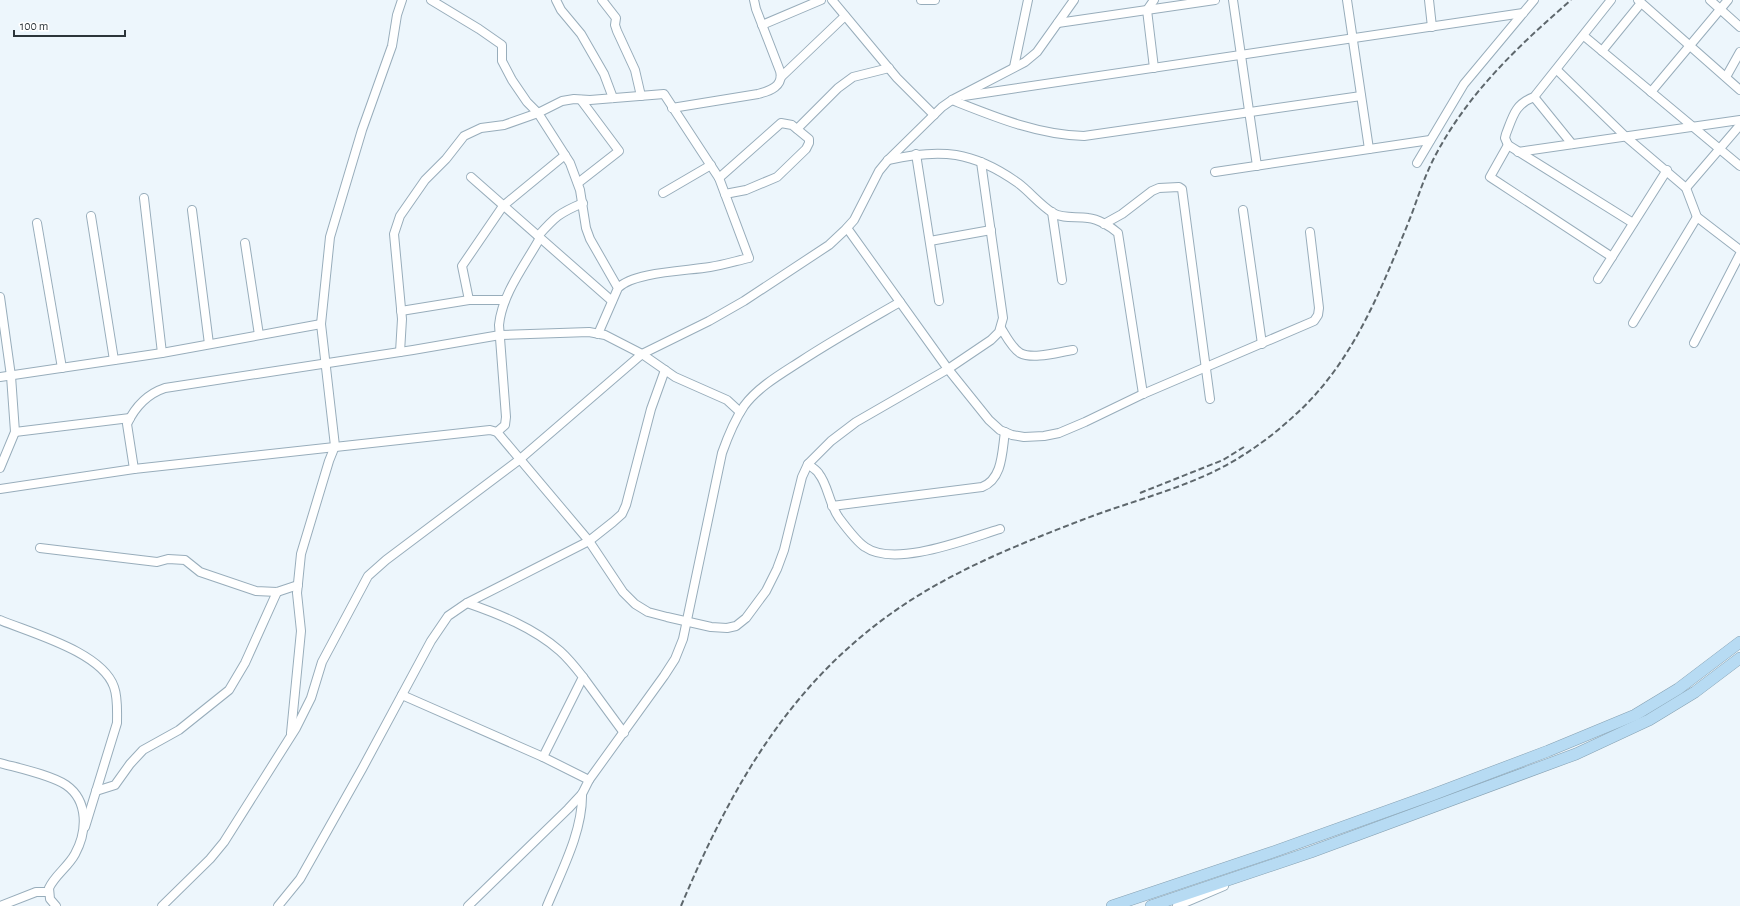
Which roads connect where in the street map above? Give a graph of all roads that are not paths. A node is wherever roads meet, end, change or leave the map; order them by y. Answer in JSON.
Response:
{"nodes":[{"id":1,"x":402,"y":0,"type":"edge"},
{"id":2,"x":431,"y":0,"type":"edge"},
{"id":3,"x":556,"y":0,"type":"edge"},
{"id":4,"x":602,"y":0,"type":"edge"},
{"id":5,"x":754,"y":0,"type":"edge"},
{"id":6,"x":821,"y":0,"type":"edge"},
{"id":7,"x":832,"y":0,"type":"edge"},
{"id":8,"x":921,"y":0,"type":"edge"},
{"id":9,"x":935,"y":0,"type":"edge"},
{"id":10,"x":1028,"y":0,"type":"edge"},
{"id":11,"x":1074,"y":0,"type":"edge"},
{"id":12,"x":1154,"y":0,"type":"edge"},
{"id":13,"x":1215,"y":0,"type":"edge"},
{"id":14,"x":1233,"y":0,"type":"edge"},
{"id":15,"x":1347,"y":0,"type":"edge"},
{"id":16,"x":1428,"y":0,"type":"edge"},
{"id":17,"x":1534,"y":0,"type":"edge"},
{"id":18,"x":1611,"y":0,"type":"edge"},
{"id":19,"x":1710,"y":0,"type":"edge"},
{"id":20,"x":1728,"y":0,"type":"edge"},
{"id":21,"x":1640,"y":2,"type":"edge"},
{"id":22,"x":1720,"y":9,"type":"junction"},
{"id":23,"x":1147,"y":10,"type":"junction"},
{"id":24,"x":1523,"y":13,"type":"junction"},
{"id":25,"x":845,"y":16,"type":"junction"},
{"id":26,"x":1058,"y":23,"type":"junction"},
{"id":27,"x":762,"y":25,"type":"junction"},
{"id":28,"x":1432,"y":27,"type":"junction"},
{"id":29,"x":1740,"y":27,"type":"edge"},
{"id":30,"x":1584,"y":36,"type":"junction"},
{"id":31,"x":1352,"y":39,"type":"junction"},
{"id":32,"x":1690,"y":46,"type":"junction"},
{"id":33,"x":1602,"y":51,"type":"junction"},
{"id":34,"x":1740,"y":52,"type":"edge"},
{"id":35,"x":1241,"y":56,"type":"junction"},
{"id":36,"x":1014,"y":67,"type":"junction"},
{"id":37,"x":889,"y":68,"type":"junction"},
{"id":38,"x":1154,"y":68,"type":"junction"},
{"id":39,"x":1557,"y":70,"type":"junction"},
{"id":40,"x":781,"y":77,"type":"junction"},
{"id":41,"x":1726,"y":77,"type":"junction"},
{"id":42,"x":1740,"y":90,"type":"edge"},
{"id":43,"x":1651,"y":92,"type":"junction"},
{"id":44,"x":641,"y":96,"type":"junction"},
{"id":45,"x":1361,"y":96,"type":"junction"},
{"id":46,"x":1534,"y":97,"type":"junction"},
{"id":47,"x":613,"y":98,"type":"junction"},
{"id":48,"x":955,"y":98,"type":"junction"},
{"id":49,"x":581,"y":100,"type":"junction"},
{"id":50,"x":672,"y":108,"type":"junction"},
{"id":51,"x":538,"y":113,"type":"junction"},
{"id":52,"x":1249,"y":113,"type":"junction"},
{"id":53,"x":934,"y":116,"type":"junction"},
{"id":54,"x":1740,"y":120,"type":"edge"},
{"id":55,"x":1740,"y":125,"type":"edge"},
{"id":56,"x":1691,"y":126,"type":"junction"},
{"id":57,"x":797,"y":129,"type":"junction"},
{"id":58,"x":1625,"y":136,"type":"junction"},
{"id":59,"x":1430,"y":140,"type":"junction"},
{"id":60,"x":1572,"y":144,"type":"junction"},
{"id":61,"x":1508,"y":145,"type":"junction"},
{"id":62,"x":1369,"y":149,"type":"junction"},
{"id":63,"x":1719,"y":149,"type":"junction"},
{"id":64,"x":1518,"y":152,"type":"junction"},
{"id":65,"x":916,"y":154,"type":"junction"},
{"id":66,"x":565,"y":155,"type":"junction"},
{"id":67,"x":888,"y":160,"type":"junction"},
{"id":68,"x":981,"y":162,"type":"junction"},
{"id":69,"x":1417,"y":163,"type":"dead end"},
{"id":70,"x":711,"y":165,"type":"junction"},
{"id":71,"x":1257,"y":166,"type":"junction"},
{"id":72,"x":1740,"y":166,"type":"edge"},
{"id":73,"x":1667,"y":170,"type":"junction"},
{"id":74,"x":1215,"y":172,"type":"dead end"},
{"id":75,"x":471,"y":177,"type":"dead end"},
{"id":76,"x":719,"y":178,"type":"junction"},
{"id":77,"x":578,"y":183,"type":"junction"},
{"id":78,"x":1686,"y":188,"type":"junction"},
{"id":79,"x":663,"y":193,"type":"dead end"},
{"id":80,"x":725,"y":194,"type":"junction"},
{"id":81,"x":144,"y":198,"type":"dead end"},
{"id":82,"x":583,"y":203,"type":"junction"},
{"id":83,"x":503,"y":206,"type":"junction"},
{"id":84,"x":192,"y":210,"type":"dead end"},
{"id":85,"x":1243,"y":210,"type":"dead end"},
{"id":86,"x":1052,"y":212,"type":"junction"},
{"id":87,"x":91,"y":216,"type":"dead end"},
{"id":88,"x":1697,"y":217,"type":"junction"},
{"id":89,"x":37,"y":223,"type":"dead end"},
{"id":90,"x":1633,"y":223,"type":"junction"},
{"id":91,"x":1104,"y":224,"type":"junction"},
{"id":92,"x":847,"y":228,"type":"junction"},
{"id":93,"x":991,"y":230,"type":"junction"},
{"id":94,"x":1310,"y":232,"type":"dead end"},
{"id":95,"x":539,"y":237,"type":"junction"},
{"id":96,"x":930,"y":240,"type":"junction"},
{"id":97,"x":245,"y":244,"type":"dead end"},
{"id":98,"x":1740,"y":250,"type":"edge"},
{"id":99,"x":1740,"y":254,"type":"edge"},
{"id":100,"x":1612,"y":257,"type":"junction"},
{"id":101,"x":1598,"y":279,"type":"dead end"},
{"id":102,"x":1062,"y":280,"type":"dead end"},
{"id":103,"x":618,"y":288,"type":"junction"},
{"id":104,"x":0,"y":297,"type":"edge"},
{"id":105,"x":469,"y":300,"type":"junction"},
{"id":106,"x":505,"y":300,"type":"junction"},
{"id":107,"x":612,"y":301,"type":"junction"},
{"id":108,"x":939,"y":301,"type":"dead end"},
{"id":109,"x":900,"y":302,"type":"junction"},
{"id":110,"x":401,"y":311,"type":"junction"},
{"id":111,"x":1633,"y":323,"type":"dead end"},
{"id":112,"x":321,"y":324,"type":"junction"},
{"id":113,"x":1001,"y":328,"type":"junction"},
{"id":114,"x":598,"y":334,"type":"junction"},
{"id":115,"x":259,"y":335,"type":"junction"},
{"id":116,"x":500,"y":335,"type":"junction"},
{"id":117,"x":1694,"y":343,"type":"dead end"},
{"id":118,"x":209,"y":344,"type":"junction"},
{"id":119,"x":1262,"y":344,"type":"junction"},
{"id":120,"x":1073,"y":350,"type":"dead end"},
{"id":121,"x":400,"y":352,"type":"junction"},
{"id":122,"x":162,"y":353,"type":"junction"},
{"id":123,"x":642,"y":354,"type":"junction"},
{"id":124,"x":114,"y":360,"type":"junction"},
{"id":125,"x":326,"y":364,"type":"junction"},
{"id":126,"x":62,"y":368,"type":"junction"},
{"id":127,"x":1206,"y":368,"type":"junction"},
{"id":128,"x":948,"y":369,"type":"junction"},
{"id":129,"x":666,"y":370,"type":"junction"},
{"id":130,"x":11,"y":376,"type":"junction"},
{"id":131,"x":0,"y":377,"type":"edge"},
{"id":132,"x":1143,"y":394,"type":"junction"},
{"id":133,"x":1210,"y":399,"type":"dead end"},
{"id":134,"x":740,"y":412,"type":"junction"},
{"id":135,"x":130,"y":418,"type":"junction"},
{"id":136,"x":15,"y":432,"type":"junction"},
{"id":137,"x":497,"y":432,"type":"junction"},
{"id":138,"x":1006,"y":432,"type":"junction"},
{"id":139,"x":336,"y":446,"type":"junction"},
{"id":140,"x":519,"y":460,"type":"junction"},
{"id":141,"x":808,"y":464,"type":"junction"},
{"id":142,"x":0,"y":468,"type":"edge"},
{"id":143,"x":134,"y":469,"type":"junction"},
{"id":144,"x":0,"y":489,"type":"edge"},
{"id":145,"x":832,"y":506,"type":"junction"},
{"id":146,"x":1000,"y":529,"type":"dead end"},
{"id":147,"x":589,"y":541,"type":"junction"},
{"id":148,"x":40,"y":548,"type":"dead end"},
{"id":149,"x":298,"y":585,"type":"junction"},
{"id":150,"x":277,"y":592,"type":"junction"},
{"id":151,"x":467,"y":603,"type":"junction"},
{"id":152,"x":0,"y":620,"type":"edge"},
{"id":153,"x":688,"y":622,"type":"junction"},
{"id":154,"x":1740,"y":642,"type":"edge"},
{"id":155,"x":1740,"y":658,"type":"edge"},
{"id":156,"x":583,"y":677,"type":"junction"},
{"id":157,"x":402,"y":694,"type":"junction"},
{"id":158,"x":624,"y":733,"type":"junction"},
{"id":159,"x":291,"y":736,"type":"junction"},
{"id":160,"x":543,"y":757,"type":"junction"},
{"id":161,"x":0,"y":763,"type":"edge"},
{"id":162,"x":589,"y":780,"type":"junction"},
{"id":163,"x":96,"y":791,"type":"junction"},
{"id":164,"x":582,"y":794,"type":"junction"},
{"id":165,"x":85,"y":827,"type":"junction"},
{"id":166,"x":1286,"y":860,"type":"junction"},
{"id":167,"x":48,"y":892,"type":"junction"},
{"id":168,"x":0,"y":906,"type":"edge"},
{"id":169,"x":56,"y":906,"type":"edge"},
{"id":170,"x":162,"y":906,"type":"edge"},
{"id":171,"x":278,"y":906,"type":"edge"},
{"id":172,"x":468,"y":906,"type":"edge"},
{"id":173,"x":547,"y":906,"type":"edge"},
{"id":174,"x":1112,"y":906,"type":"edge"},
{"id":175,"x":1151,"y":906,"type":"edge"},
{"id":176,"x":1177,"y":906,"type":"edge"}],
"edges":[{"from":1,"to":112,"type":"street"},
{"from":2,"to":51,"type":"street"},
{"from":3,"to":47,"type":"street"},
{"from":4,"to":44,"type":"street"},
{"from":5,"to":27,"type":"street"},
{"from":6,"to":27,"type":"street"},
{"from":7,"to":25,"type":"street"},
{"from":8,"to":9,"type":"street"},
{"from":10,"to":36,"type":"street"},
{"from":11,"to":26,"type":"street"},
{"from":12,"to":23,"type":"street"},
{"from":13,"to":23,"type":"street"},
{"from":14,"to":35,"type":"street"},
{"from":15,"to":31,"type":"street"},
{"from":16,"to":28,"type":"street"},
{"from":17,"to":24,"type":"street"},
{"from":18,"to":30,"type":"street"},
{"from":19,"to":22,"type":"street"},
{"from":20,"to":22,"type":"street"},
{"from":21,"to":32,"type":"street"},
{"from":21,"to":33,"type":"street"},
{"from":22,"to":29,"type":"street"},
{"from":22,"to":32,"type":"street"},
{"from":23,"to":26,"type":"street"},
{"from":23,"to":38,"type":"street"},
{"from":24,"to":28,"type":"street"},
{"from":24,"to":59,"type":"street"},
{"from":25,"to":37,"type":"street"},
{"from":25,"to":40,"type":"street"},
{"from":26,"to":36,"type":"street"},
{"from":27,"to":40,"type":"street"},
{"from":28,"to":31,"type":"street"},
{"from":30,"to":33,"type":"street"},
{"from":30,"to":39,"type":"street"},
{"from":31,"to":35,"type":"street"},
{"from":31,"to":45,"type":"street"},
{"from":32,"to":41,"type":"street"},
{"from":32,"to":43,"type":"street"},
{"from":33,"to":43,"type":"street"},
{"from":34,"to":41,"type":"street"},
{"from":35,"to":38,"type":"street"},
{"from":35,"to":52,"type":"street"},
{"from":36,"to":48,"type":"street"},
{"from":37,"to":53,"type":"street"},
{"from":37,"to":57,"type":"street"},
{"from":38,"to":48,"type":"street"},
{"from":39,"to":46,"type":"street"},
{"from":39,"to":58,"type":"street"},
{"from":40,"to":50,"type":"street"},
{"from":41,"to":42,"type":"street"},
{"from":43,"to":56,"type":"street"},
{"from":44,"to":47,"type":"street"},
{"from":44,"to":50,"type":"street"},
{"from":45,"to":52,"type":"street"},
{"from":45,"to":62,"type":"street"},
{"from":46,"to":60,"type":"street"},
{"from":46,"to":61,"type":"street"},
{"from":47,"to":49,"type":"street"},
{"from":48,"to":52,"type":"street"},
{"from":48,"to":53,"type":"street"},
{"from":49,"to":51,"type":"street"},
{"from":49,"to":77,"type":"street"},
{"from":50,"to":70,"type":"street"},
{"from":51,"to":66,"type":"street"},
{"from":51,"to":110,"type":"street"},
{"from":52,"to":71,"type":"street"},
{"from":53,"to":67,"type":"street"},
{"from":54,"to":56,"type":"street"},
{"from":55,"to":63,"type":"street"},
{"from":56,"to":58,"type":"street"},
{"from":56,"to":63,"type":"street"},
{"from":57,"to":76,"type":"street"},
{"from":57,"to":80,"type":"street"},
{"from":58,"to":60,"type":"street"},
{"from":58,"to":73,"type":"street"},
{"from":59,"to":62,"type":"street"},
{"from":59,"to":69,"type":"street"},
{"from":60,"to":64,"type":"street"},
{"from":61,"to":64,"type":"street"},
{"from":61,"to":100,"type":"street"},
{"from":62,"to":71,"type":"street"},
{"from":63,"to":72,"type":"street"},
{"from":63,"to":78,"type":"street"},
{"from":64,"to":90,"type":"street"},
{"from":65,"to":67,"type":"street"},
{"from":65,"to":68,"type":"street"},
{"from":65,"to":96,"type":"street"},
{"from":66,"to":77,"type":"street"},
{"from":66,"to":83,"type":"street"},
{"from":67,"to":92,"type":"street"},
{"from":68,"to":86,"type":"street"},
{"from":68,"to":93,"type":"street"},
{"from":70,"to":76,"type":"street"},
{"from":70,"to":79,"type":"street"},
{"from":71,"to":74,"type":"street"},
{"from":73,"to":78,"type":"street"},
{"from":73,"to":90,"type":"street"},
{"from":75,"to":83,"type":"street"},
{"from":76,"to":80,"type":"street"},
{"from":77,"to":82,"type":"street"},
{"from":78,"to":88,"type":"street"},
{"from":80,"to":103,"type":"street"},
{"from":81,"to":122,"type":"street"},
{"from":82,"to":95,"type":"street"},
{"from":82,"to":103,"type":"street"},
{"from":83,"to":95,"type":"street"},
{"from":83,"to":105,"type":"street"},
{"from":84,"to":118,"type":"street"},
{"from":85,"to":119,"type":"street"},
{"from":86,"to":91,"type":"street"},
{"from":86,"to":102,"type":"street"},
{"from":87,"to":124,"type":"street"},
{"from":88,"to":98,"type":"street"},
{"from":88,"to":111,"type":"street"},
{"from":89,"to":126,"type":"street"},
{"from":90,"to":100,"type":"street"},
{"from":91,"to":127,"type":"street"},
{"from":91,"to":132,"type":"street"},
{"from":92,"to":109,"type":"street"},
{"from":92,"to":123,"type":"street"},
{"from":93,"to":96,"type":"street"},
{"from":93,"to":113,"type":"street"},
{"from":94,"to":119,"type":"street"},
{"from":95,"to":106,"type":"street"},
{"from":95,"to":107,"type":"street"},
{"from":96,"to":108,"type":"street"},
{"from":97,"to":115,"type":"street"},
{"from":99,"to":117,"type":"street"},
{"from":100,"to":101,"type":"street"},
{"from":103,"to":107,"type":"street"},
{"from":104,"to":130,"type":"street"},
{"from":105,"to":106,"type":"street"},
{"from":105,"to":110,"type":"street"},
{"from":106,"to":116,"type":"street"},
{"from":107,"to":114,"type":"street"},
{"from":109,"to":128,"type":"street"},
{"from":109,"to":134,"type":"street"},
{"from":110,"to":121,"type":"street"},
{"from":112,"to":115,"type":"street"},
{"from":112,"to":125,"type":"street"},
{"from":113,"to":120,"type":"street"},
{"from":113,"to":128,"type":"street"},
{"from":114,"to":116,"type":"street"},
{"from":114,"to":123,"type":"street"},
{"from":115,"to":118,"type":"street"},
{"from":116,"to":121,"type":"street"},
{"from":116,"to":137,"type":"street"},
{"from":118,"to":122,"type":"street"},
{"from":119,"to":127,"type":"street"},
{"from":121,"to":125,"type":"street"},
{"from":122,"to":124,"type":"street"},
{"from":123,"to":129,"type":"street"},
{"from":123,"to":140,"type":"street"},
{"from":124,"to":126,"type":"street"},
{"from":125,"to":135,"type":"street"},
{"from":125,"to":139,"type":"street"},
{"from":126,"to":130,"type":"street"},
{"from":127,"to":132,"type":"street"},
{"from":127,"to":133,"type":"street"},
{"from":128,"to":138,"type":"street"},
{"from":128,"to":141,"type":"street"},
{"from":129,"to":134,"type":"street"},
{"from":129,"to":147,"type":"street"},
{"from":130,"to":131,"type":"street"},
{"from":130,"to":136,"type":"street"},
{"from":132,"to":138,"type":"street"},
{"from":134,"to":153,"type":"street"},
{"from":135,"to":136,"type":"street"},
{"from":135,"to":143,"type":"street"},
{"from":136,"to":142,"type":"street"},
{"from":137,"to":139,"type":"street"},
{"from":137,"to":140,"type":"street"},
{"from":138,"to":145,"type":"street"},
{"from":139,"to":143,"type":"street"},
{"from":139,"to":149,"type":"street"},
{"from":140,"to":147,"type":"street"},
{"from":140,"to":159,"type":"street"},
{"from":141,"to":145,"type":"street"},
{"from":141,"to":153,"type":"street"},
{"from":143,"to":144,"type":"street"},
{"from":145,"to":146,"type":"street"},
{"from":147,"to":151,"type":"street"},
{"from":147,"to":153,"type":"street"},
{"from":148,"to":150,"type":"street"},
{"from":149,"to":150,"type":"street"},
{"from":149,"to":159,"type":"street"},
{"from":150,"to":163,"type":"street"},
{"from":151,"to":156,"type":"street"},
{"from":151,"to":157,"type":"street"},
{"from":152,"to":163,"type":"street"},
{"from":153,"to":158,"type":"street"},
{"from":154,"to":174,"type":"highway"},
{"from":155,"to":166,"type":"highway"},
{"from":156,"to":158,"type":"street"},
{"from":156,"to":160,"type":"street"},
{"from":157,"to":160,"type":"street"},
{"from":157,"to":171,"type":"street"},
{"from":158,"to":162,"type":"street"},
{"from":159,"to":170,"type":"street"},
{"from":160,"to":162,"type":"street"},
{"from":161,"to":165,"type":"street"},
{"from":162,"to":164,"type":"street"},
{"from":163,"to":165,"type":"street"},
{"from":164,"to":172,"type":"street"},
{"from":164,"to":173,"type":"street"},
{"from":165,"to":167,"type":"street"},
{"from":166,"to":175,"type":"highway"},
{"from":166,"to":176,"type":"street"},
{"from":167,"to":168,"type":"street"},
{"from":167,"to":169,"type":"street"}]}
